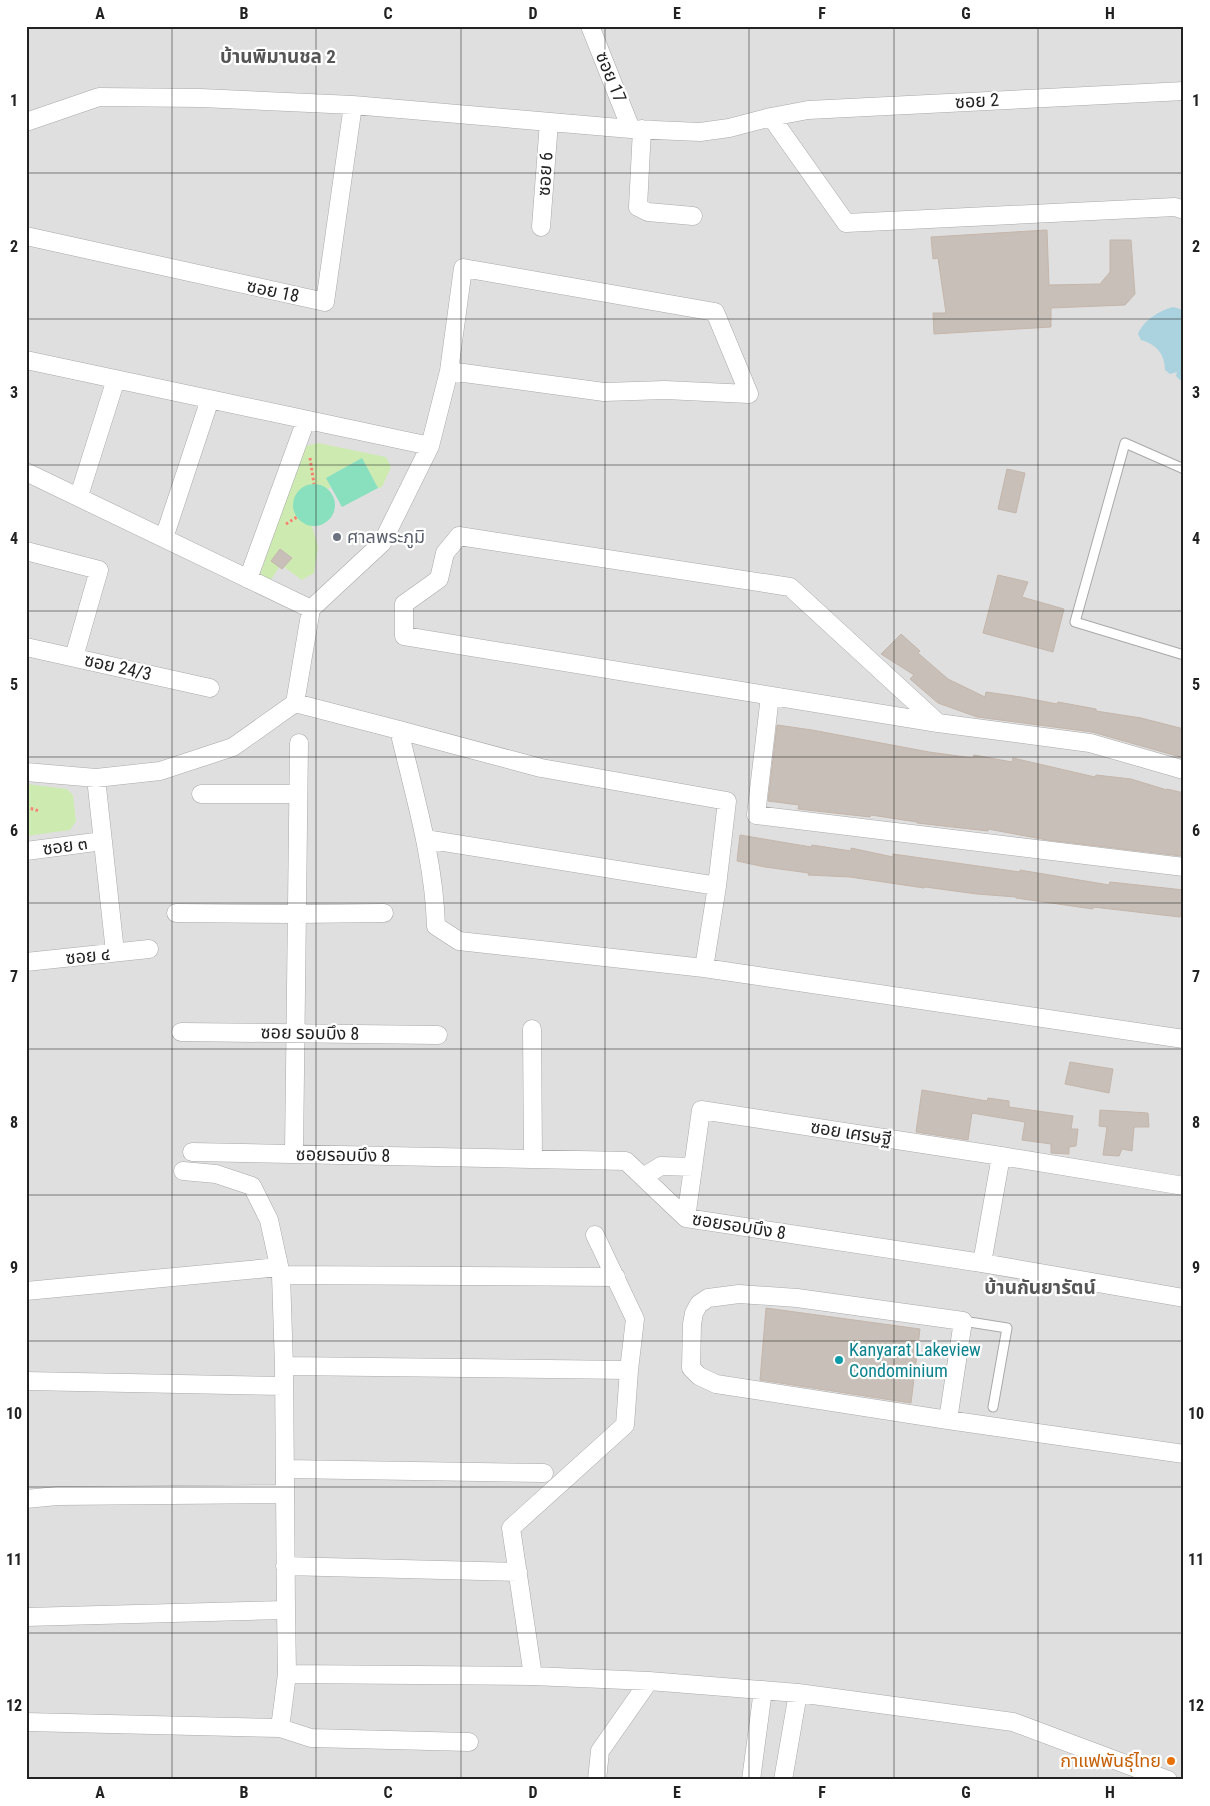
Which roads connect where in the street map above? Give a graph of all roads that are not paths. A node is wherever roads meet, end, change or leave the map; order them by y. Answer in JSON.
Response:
{"nodes":[{"id":1,"x":590,"y":26,"type":"edge"},
{"id":2,"x":1184,"y":91,"type":"edge"},
{"id":3,"x":353,"y":105,"type":"junction"},
{"id":4,"x":772,"y":117,"type":"junction"},
{"id":5,"x":26,"y":122,"type":"edge"},
{"id":6,"x":549,"y":122,"type":"junction"},
{"id":7,"x":637,"y":129,"type":"junction"},
{"id":8,"x":1184,"y":210,"type":"edge"},
{"id":9,"x":693,"y":216,"type":"dead end"},
{"id":10,"x":541,"y":227,"type":"dead end"},
{"id":11,"x":26,"y":236,"type":"edge"},
{"id":12,"x":26,"y":360,"type":"edge"},
{"id":13,"x":449,"y":371,"type":"junction"},
{"id":14,"x":116,"y":379,"type":"junction"},
{"id":15,"x":210,"y":400,"type":"junction"},
{"id":16,"x":306,"y":420,"type":"junction"},
{"id":17,"x":430,"y":446,"type":"junction"},
{"id":18,"x":1184,"y":469,"type":"edge"},
{"id":19,"x":26,"y":472,"type":"edge"},
{"id":20,"x":79,"y":496,"type":"junction"},
{"id":21,"x":164,"y":538,"type":"junction"},
{"id":22,"x":26,"y":551,"type":"edge"},
{"id":23,"x":248,"y":578,"type":"junction"},
{"id":24,"x":310,"y":609,"type":"junction"},
{"id":25,"x":26,"y":647,"type":"edge"},
{"id":26,"x":1184,"y":655,"type":"edge"},
{"id":27,"x":74,"y":657,"type":"junction"},
{"id":28,"x":210,"y":688,"type":"dead end"},
{"id":29,"x":770,"y":696,"type":"junction"},
{"id":30,"x":296,"y":703,"type":"junction"},
{"id":31,"x":938,"y":722,"type":"junction"},
{"id":32,"x":399,"y":730,"type":"junction"},
{"id":33,"x":299,"y":743,"type":"dead end"},
{"id":34,"x":1184,"y":770,"type":"edge"},
{"id":35,"x":26,"y":772,"type":"edge"},
{"id":36,"x":96,"y":778,"type":"junction"},
{"id":37,"x":200,"y":794,"type":"dead end"},
{"id":38,"x":298,"y":794,"type":"junction"},
{"id":39,"x":425,"y":838,"type":"junction"},
{"id":40,"x":103,"y":841,"type":"junction"},
{"id":41,"x":26,"y":851,"type":"edge"},
{"id":42,"x":1184,"y":867,"type":"edge"},
{"id":43,"x":717,"y":886,"type":"junction"},
{"id":44,"x":176,"y":913,"type":"dead end"},
{"id":45,"x":384,"y":913,"type":"dead end"},
{"id":46,"x":297,"y":914,"type":"junction"},
{"id":47,"x":149,"y":949,"type":"dead end"},
{"id":48,"x":115,"y":952,"type":"junction"},
{"id":49,"x":26,"y":962,"type":"edge"},
{"id":50,"x":704,"y":968,"type":"junction"},
{"id":51,"x":532,"y":1029,"type":"dead end"},
{"id":52,"x":182,"y":1032,"type":"dead end"},
{"id":53,"x":295,"y":1033,"type":"junction"},
{"id":54,"x":438,"y":1035,"type":"dead end"},
{"id":55,"x":1184,"y":1039,"type":"edge"},
{"id":56,"x":192,"y":1152,"type":"dead end"},
{"id":57,"x":294,"y":1154,"type":"junction"},
{"id":58,"x":1001,"y":1156,"type":"junction"},
{"id":59,"x":533,"y":1159,"type":"junction"},
{"id":60,"x":693,"y":1167,"type":"junction"},
{"id":61,"x":183,"y":1171,"type":"dead end"},
{"id":62,"x":643,"y":1177,"type":"junction"},
{"id":63,"x":1184,"y":1186,"type":"edge"},
{"id":64,"x":686,"y":1218,"type":"junction"},
{"id":65,"x":595,"y":1235,"type":"dead end"},
{"id":66,"x":982,"y":1263,"type":"junction"},
{"id":67,"x":280,"y":1271,"type":"junction"},
{"id":68,"x":616,"y":1277,"type":"junction"},
{"id":69,"x":26,"y":1290,"type":"edge"},
{"id":70,"x":1184,"y":1298,"type":"edge"},
{"id":71,"x":963,"y":1321,"type":"junction"},
{"id":72,"x":284,"y":1366,"type":"junction"},
{"id":73,"x":630,"y":1370,"type":"junction"},
{"id":74,"x":26,"y":1381,"type":"edge"},
{"id":75,"x":284,"y":1386,"type":"junction"},
{"id":76,"x":993,"y":1407,"type":"dead end"},
{"id":77,"x":948,"y":1420,"type":"junction"},
{"id":78,"x":1184,"y":1454,"type":"edge"},
{"id":79,"x":284,"y":1469,"type":"junction"},
{"id":80,"x":544,"y":1473,"type":"dead end"},
{"id":81,"x":285,"y":1494,"type":"junction"},
{"id":82,"x":26,"y":1499,"type":"edge"},
{"id":83,"x":285,"y":1566,"type":"junction"},
{"id":84,"x":518,"y":1572,"type":"junction"},
{"id":85,"x":286,"y":1610,"type":"junction"},
{"id":86,"x":26,"y":1617,"type":"edge"},
{"id":87,"x":287,"y":1674,"type":"junction"},
{"id":88,"x":533,"y":1676,"type":"junction"},
{"id":89,"x":649,"y":1681,"type":"junction"},
{"id":90,"x":763,"y":1690,"type":"junction"},
{"id":91,"x":798,"y":1693,"type":"junction"},
{"id":92,"x":26,"y":1722,"type":"edge"},
{"id":93,"x":280,"y":1728,"type":"junction"},
{"id":94,"x":469,"y":1742,"type":"dead end"},
{"id":95,"x":597,"y":1780,"type":"edge"},
{"id":96,"x":751,"y":1780,"type":"edge"},
{"id":97,"x":783,"y":1780,"type":"edge"},
{"id":98,"x":1168,"y":1780,"type":"edge"}],
"edges":[{"from":1,"to":7,"type":"street","name":"ซอย 17"},
{"from":2,"to":4,"type":"street","name":"ซอย 2"},
{"from":3,"to":5,"type":"street","name":"ซอย 2"},
{"from":3,"to":6,"type":"street","name":"ซอย 2"},
{"from":3,"to":11,"type":"street","name":"ซอย 18"},
{"from":4,"to":7,"type":"street","name":"ซอย 2"},
{"from":4,"to":8,"type":"street"},
{"from":6,"to":7,"type":"street","name":"ซอย 2"},
{"from":6,"to":10,"type":"street","name":"ซอย 6"},
{"from":7,"to":9,"type":"street"},
{"from":12,"to":14,"type":"street"},
{"from":13,"to":13,"type":"street"},
{"from":13,"to":17,"type":"street"},
{"from":14,"to":15,"type":"street"},
{"from":14,"to":20,"type":"street"},
{"from":15,"to":16,"type":"street"},
{"from":15,"to":21,"type":"street"},
{"from":16,"to":17,"type":"street"},
{"from":16,"to":23,"type":"street"},
{"from":17,"to":24,"type":"street"},
{"from":18,"to":26,"type":"lane"},
{"from":19,"to":20,"type":"street"},
{"from":20,"to":21,"type":"street"},
{"from":21,"to":23,"type":"street"},
{"from":22,"to":27,"type":"street"},
{"from":23,"to":24,"type":"street"},
{"from":24,"to":30,"type":"street"},
{"from":25,"to":27,"type":"street","name":"ซอย 24/3"},
{"from":27,"to":28,"type":"street","name":"ซอย 24/3"},
{"from":29,"to":31,"type":"street"},
{"from":29,"to":31,"type":"street"},
{"from":29,"to":42,"type":"street"},
{"from":30,"to":32,"type":"street"},
{"from":30,"to":36,"type":"street"},
{"from":31,"to":34,"type":"street"},
{"from":32,"to":39,"type":"street"},
{"from":32,"to":43,"type":"street"},
{"from":33,"to":38,"type":"street"},
{"from":35,"to":36,"type":"street"},
{"from":36,"to":40,"type":"street"},
{"from":37,"to":38,"type":"street"},
{"from":38,"to":46,"type":"street"},
{"from":39,"to":43,"type":"street"},
{"from":39,"to":50,"type":"street"},
{"from":40,"to":41,"type":"street","name":"ซอย ๓"},
{"from":40,"to":48,"type":"street"},
{"from":43,"to":50,"type":"street"},
{"from":44,"to":46,"type":"street"},
{"from":45,"to":46,"type":"street"},
{"from":46,"to":53,"type":"street"},
{"from":47,"to":48,"type":"street","name":"ซอย ๔"},
{"from":48,"to":49,"type":"street","name":"ซอย ๔"},
{"from":50,"to":55,"type":"street"},
{"from":51,"to":59,"type":"street"},
{"from":52,"to":53,"type":"street","name":"ซอย รอบบึง 8"},
{"from":53,"to":54,"type":"street","name":"ซอย รอบบึง 8"},
{"from":53,"to":57,"type":"street"},
{"from":56,"to":57,"type":"street","name":"ซอยรอบบึง 8"},
{"from":57,"to":59,"type":"street","name":"ซอยรอบบึง 8"},
{"from":58,"to":60,"type":"street","name":"ซอย เศรษฐี"},
{"from":58,"to":63,"type":"street","name":"ซอย เศรษฐี"},
{"from":58,"to":66,"type":"street"},
{"from":59,"to":62,"type":"street","name":"ซอยรอบบึง 8"},
{"from":60,"to":62,"type":"street"},
{"from":60,"to":64,"type":"street"},
{"from":61,"to":67,"type":"street"},
{"from":62,"to":64,"type":"street","name":"ซอยรอบบึง 8"},
{"from":64,"to":66,"type":"street","name":"ซอยรอบบึง 8"},
{"from":65,"to":68,"type":"street"},
{"from":66,"to":70,"type":"street","name":"ซอยรอบบึง 8"},
{"from":67,"to":68,"type":"street"},
{"from":67,"to":69,"type":"street"},
{"from":67,"to":72,"type":"street"},
{"from":68,"to":73,"type":"street"},
{"from":71,"to":76,"type":"lane"},
{"from":71,"to":77,"type":"street"},
{"from":71,"to":77,"type":"street"},
{"from":72,"to":73,"type":"street"},
{"from":72,"to":75,"type":"street"},
{"from":73,"to":84,"type":"street"},
{"from":74,"to":75,"type":"street"},
{"from":75,"to":79,"type":"street"},
{"from":77,"to":78,"type":"street"},
{"from":79,"to":80,"type":"street"},
{"from":79,"to":81,"type":"street"},
{"from":81,"to":82,"type":"street"},
{"from":81,"to":83,"type":"street"},
{"from":83,"to":84,"type":"street"},
{"from":83,"to":85,"type":"street"},
{"from":84,"to":88,"type":"street"},
{"from":85,"to":86,"type":"street"},
{"from":85,"to":87,"type":"street"},
{"from":87,"to":88,"type":"street"},
{"from":87,"to":93,"type":"street"},
{"from":88,"to":89,"type":"street"},
{"from":89,"to":90,"type":"street"},
{"from":89,"to":95,"type":"street"},
{"from":90,"to":91,"type":"street"},
{"from":90,"to":96,"type":"street"},
{"from":91,"to":97,"type":"street"},
{"from":91,"to":98,"type":"street"},
{"from":92,"to":93,"type":"street"},
{"from":93,"to":94,"type":"street"}]}
